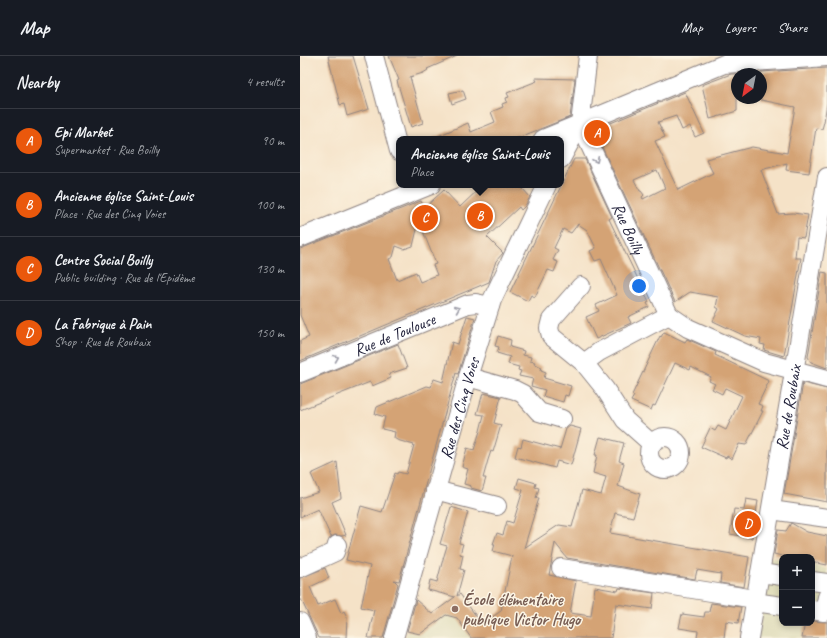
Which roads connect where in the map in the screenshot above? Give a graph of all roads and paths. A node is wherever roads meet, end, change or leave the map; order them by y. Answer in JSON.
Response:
{"nodes":[{"id":1,"x":374,"y":56,"type":"edge"},
{"id":2,"x":588,"y":56,"type":"edge"},
{"id":3,"x":827,"y":57,"type":"edge"},
{"id":4,"x":580,"y":124,"type":"junction"},
{"id":5,"x":550,"y":136,"type":"edge"},
{"id":6,"x":396,"y":140,"type":"edge"},
{"id":7,"x":564,"y":153,"type":"edge"},
{"id":8,"x":827,"y":177,"type":"edge"},
{"id":9,"x":545,"y":188,"type":"edge"},
{"id":10,"x":410,"y":189,"type":"edge"},
{"id":11,"x":300,"y":238,"type":"edge"},
{"id":12,"x":581,"y":286,"type":"dead end"},
{"id":13,"x":490,"y":306,"type":"junction"},
{"id":14,"x":669,"y":314,"type":"junction"},
{"id":15,"x":584,"y":363,"type":"junction"},
{"id":16,"x":795,"y":369,"type":"junction"},
{"id":17,"x":300,"y":373,"type":"edge"},
{"id":18,"x":468,"y":377,"type":"junction"},
{"id":19,"x":827,"y":379,"type":"edge"},
{"id":20,"x":562,"y":419,"type":"dead end"},
{"id":21,"x":652,"y":444,"type":"dead end"},
{"id":22,"x":435,"y":490,"type":"junction"},
{"id":23,"x":497,"y":506,"type":"dead end"},
{"id":24,"x":771,"y":510,"type":"junction"},
{"id":25,"x":827,"y":518,"type":"edge"},
{"id":26,"x":337,"y":544,"type":"dead end"},
{"id":27,"x":300,"y":568,"type":"edge"},
{"id":28,"x":561,"y":568,"type":"dead end"},
{"id":29,"x":760,"y":573,"type":"junction"},
{"id":30,"x":779,"y":576,"type":"edge"},
{"id":31,"x":815,"y":581,"type":"edge"},
{"id":32,"x":827,"y":583,"type":"edge"},
{"id":33,"x":827,"y":597,"type":"edge"},
{"id":34,"x":755,"y":600,"type":"junction"},
{"id":35,"x":779,"y":605,"type":"edge"},
{"id":36,"x":815,"y":610,"type":"edge"},
{"id":37,"x":300,"y":622,"type":"edge"},
{"id":38,"x":307,"y":638,"type":"edge"},
{"id":39,"x":394,"y":638,"type":"edge"},
{"id":40,"x":749,"y":638,"type":"edge"}],
"edges":[{"from":1,"to":6,"type":"street"},
{"from":2,"to":4,"type":"street"},
{"from":3,"to":4,"type":"street"},
{"from":4,"to":5,"type":"street"},
{"from":4,"to":7,"type":"street"},
{"from":4,"to":14,"type":"street","name":"Rue Boilly","one_way":true},
{"from":8,"to":16,"type":"street","name":"Rue de Roubaix"},
{"from":9,"to":13,"type":"street","name":"Rue des Cinq Voies"},
{"from":10,"to":11,"type":"street"},
{"from":12,"to":15,"type":"street"},
{"from":17,"to":13,"type":"street","name":"Rue de Toulouse","one_way":true},
{"from":13,"to":18,"type":"street","name":"Rue des Cinq Voies"},
{"from":14,"to":15,"type":"street"},
{"from":14,"to":16,"type":"street","name":"Rue Boilly"},
{"from":15,"to":21,"type":"street"},
{"from":16,"to":19,"type":"street","name":"Rue Boilly"},
{"from":16,"to":24,"type":"street","name":"Rue de Roubaix"},
{"from":18,"to":20,"type":"street"},
{"from":18,"to":22,"type":"street","name":"Rue des Cinq Voies"},
{"from":22,"to":23,"type":"street"},
{"from":22,"to":39,"type":"street","name":"Rue des Cinq Voies"},
{"from":24,"to":25,"type":"street"},
{"from":24,"to":29,"type":"street","name":"Rue de Roubaix"},
{"from":26,"to":27,"type":"street"},
{"from":28,"to":34,"type":"street"},
{"from":29,"to":30,"type":"street"},
{"from":29,"to":34,"type":"street","name":"Rue de Roubaix"},
{"from":31,"to":32,"type":"street"},
{"from":33,"to":36,"type":"street"},
{"from":34,"to":35,"type":"street"},
{"from":34,"to":40,"type":"street","name":"Rue de Roubaix"},
{"from":37,"to":38,"type":"street"}]}
